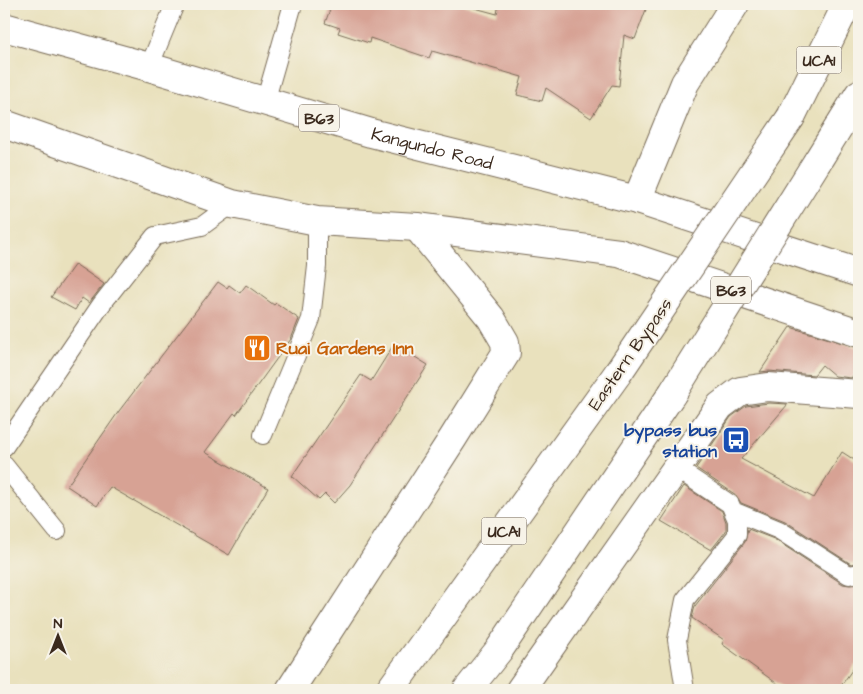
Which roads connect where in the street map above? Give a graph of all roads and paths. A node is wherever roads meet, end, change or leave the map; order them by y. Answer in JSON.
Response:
{"nodes":[{"id":1,"x":175,"y":4,"type":"edge"},
{"id":2,"x":293,"y":4,"type":"edge"},
{"id":3,"x":735,"y":4,"type":"edge"},
{"id":4,"x":847,"y":4,"type":"edge"},
{"id":5,"x":4,"y":27,"type":"edge"},
{"id":6,"x":149,"y":67,"type":"junction"},
{"id":7,"x":859,"y":94,"type":"edge"},
{"id":8,"x":265,"y":102,"type":"junction"},
{"id":9,"x":4,"y":124,"type":"edge"},
{"id":10,"x":636,"y":200,"type":"junction"},
{"id":11,"x":232,"y":204,"type":"junction"},
{"id":12,"x":317,"y":221,"type":"junction"},
{"id":13,"x":417,"y":227,"type":"junction"},
{"id":14,"x":859,"y":273,"type":"edge"},
{"id":15,"x":859,"y":333,"type":"edge"},
{"id":16,"x":859,"y":394,"type":"edge"},
{"id":17,"x":263,"y":434,"type":"dead end"},
{"id":18,"x":4,"y":447,"type":"edge"},
{"id":19,"x":4,"y":465,"type":"edge"},
{"id":20,"x":676,"y":468,"type":"junction"},
{"id":21,"x":733,"y":511,"type":"junction"},
{"id":22,"x":56,"y":530,"type":"dead end"},
{"id":23,"x":859,"y":574,"type":"edge"},
{"id":24,"x":290,"y":690,"type":"edge"},
{"id":25,"x":390,"y":690,"type":"edge"},
{"id":26,"x":467,"y":690,"type":"edge"},
{"id":27,"x":520,"y":690,"type":"edge"},
{"id":28,"x":685,"y":690,"type":"edge"}],
"edges":[{"from":1,"to":6,"type":"lane"},
{"from":2,"to":8,"type":"lane"},
{"from":3,"to":10,"type":"main road"},
{"from":4,"to":25,"type":"main road","name":"Eastern Bypass","number":"UCA1","bridge":true},
{"from":5,"to":6,"type":"main road","name":"Kangundo Road","number":"B63"},
{"from":6,"to":8,"type":"main road","name":"Kangundo Road","number":"B63"},
{"from":7,"to":26,"type":"main road","bridge":true},
{"from":8,"to":10,"type":"main road","name":"Kangundo Road","number":"B63"},
{"from":9,"to":11,"type":"main road","number":"B63"},
{"from":10,"to":14,"type":"main road","name":"Kangundo Road","number":"B63"},
{"from":11,"to":12,"type":"main road","number":"B63"},
{"from":11,"to":18,"type":"lane"},
{"from":12,"to":13,"type":"main road","number":"B63"},
{"from":12,"to":17,"type":"lane"},
{"from":13,"to":15,"type":"main road","number":"B63"},
{"from":13,"to":24,"type":"main road"},
{"from":16,"to":20,"type":"main road"},
{"from":19,"to":22,"type":"lane"},
{"from":20,"to":21,"type":"lane"},
{"from":20,"to":27,"type":"main road"},
{"from":21,"to":23,"type":"lane"},
{"from":21,"to":28,"type":"lane"}]}
